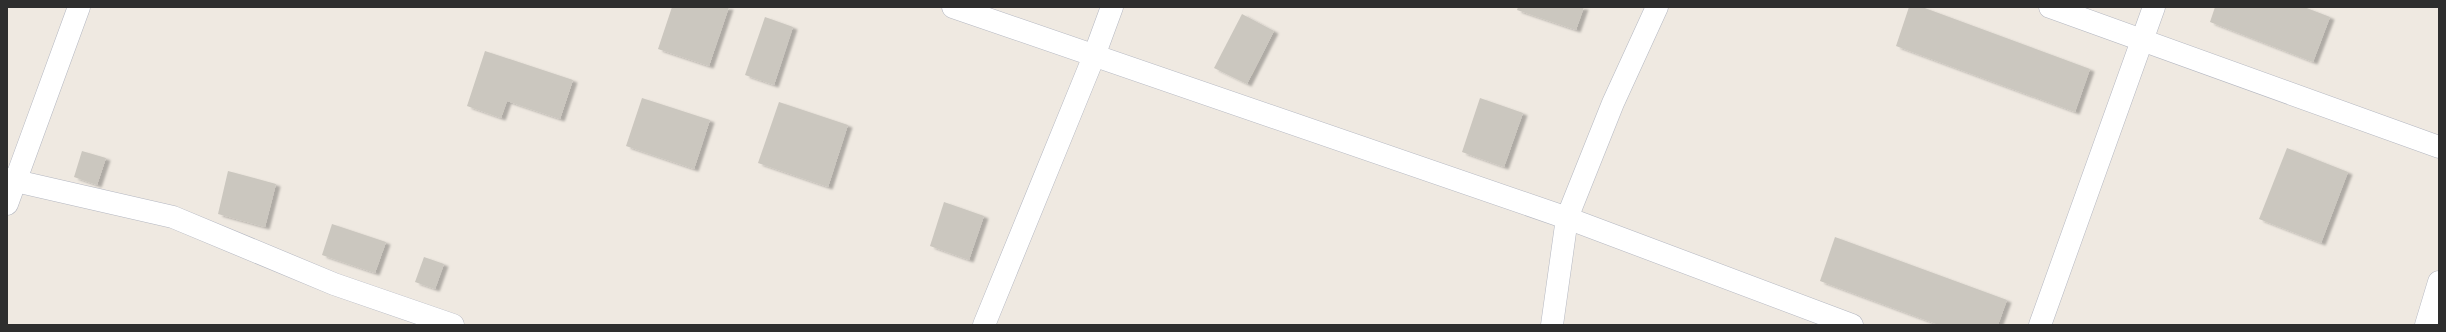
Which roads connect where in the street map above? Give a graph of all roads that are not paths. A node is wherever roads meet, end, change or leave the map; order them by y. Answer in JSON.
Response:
{"nodes":[{"id":1,"x":79,"y":7,"type":"edge"},
{"id":2,"x":953,"y":7,"type":"edge"},
{"id":3,"x":1112,"y":7,"type":"edge"},
{"id":4,"x":1657,"y":7,"type":"edge"},
{"id":5,"x":2050,"y":7,"type":"edge"},
{"id":6,"x":2154,"y":7,"type":"edge"},
{"id":7,"x":2142,"y":40,"type":"junction"},
{"id":8,"x":1094,"y":56,"type":"junction"},
{"id":9,"x":2439,"y":147,"type":"edge"},
{"id":10,"x":11,"y":180,"type":"edge"},
{"id":11,"x":7,"y":204,"type":"edge"},
{"id":12,"x":1567,"y":218,"type":"junction"},
{"id":13,"x":2439,"y":282,"type":"edge"},
{"id":14,"x":454,"y":325,"type":"edge"},
{"id":15,"x":984,"y":325,"type":"edge"},
{"id":16,"x":1552,"y":325,"type":"edge"},
{"id":17,"x":1852,"y":325,"type":"edge"},
{"id":18,"x":2040,"y":325,"type":"edge"},
{"id":19,"x":2426,"y":325,"type":"edge"}],
"edges":[{"from":1,"to":10,"type":"street"},
{"from":2,"to":8,"type":"street"},
{"from":3,"to":8,"type":"street"},
{"from":4,"to":12,"type":"street"},
{"from":5,"to":7,"type":"street"},
{"from":6,"to":7,"type":"street"},
{"from":7,"to":9,"type":"street"},
{"from":7,"to":18,"type":"street"},
{"from":8,"to":12,"type":"street"},
{"from":8,"to":15,"type":"street"},
{"from":10,"to":11,"type":"street"},
{"from":10,"to":14,"type":"street"},
{"from":12,"to":16,"type":"street"},
{"from":12,"to":17,"type":"street"},
{"from":13,"to":19,"type":"street"}]}
